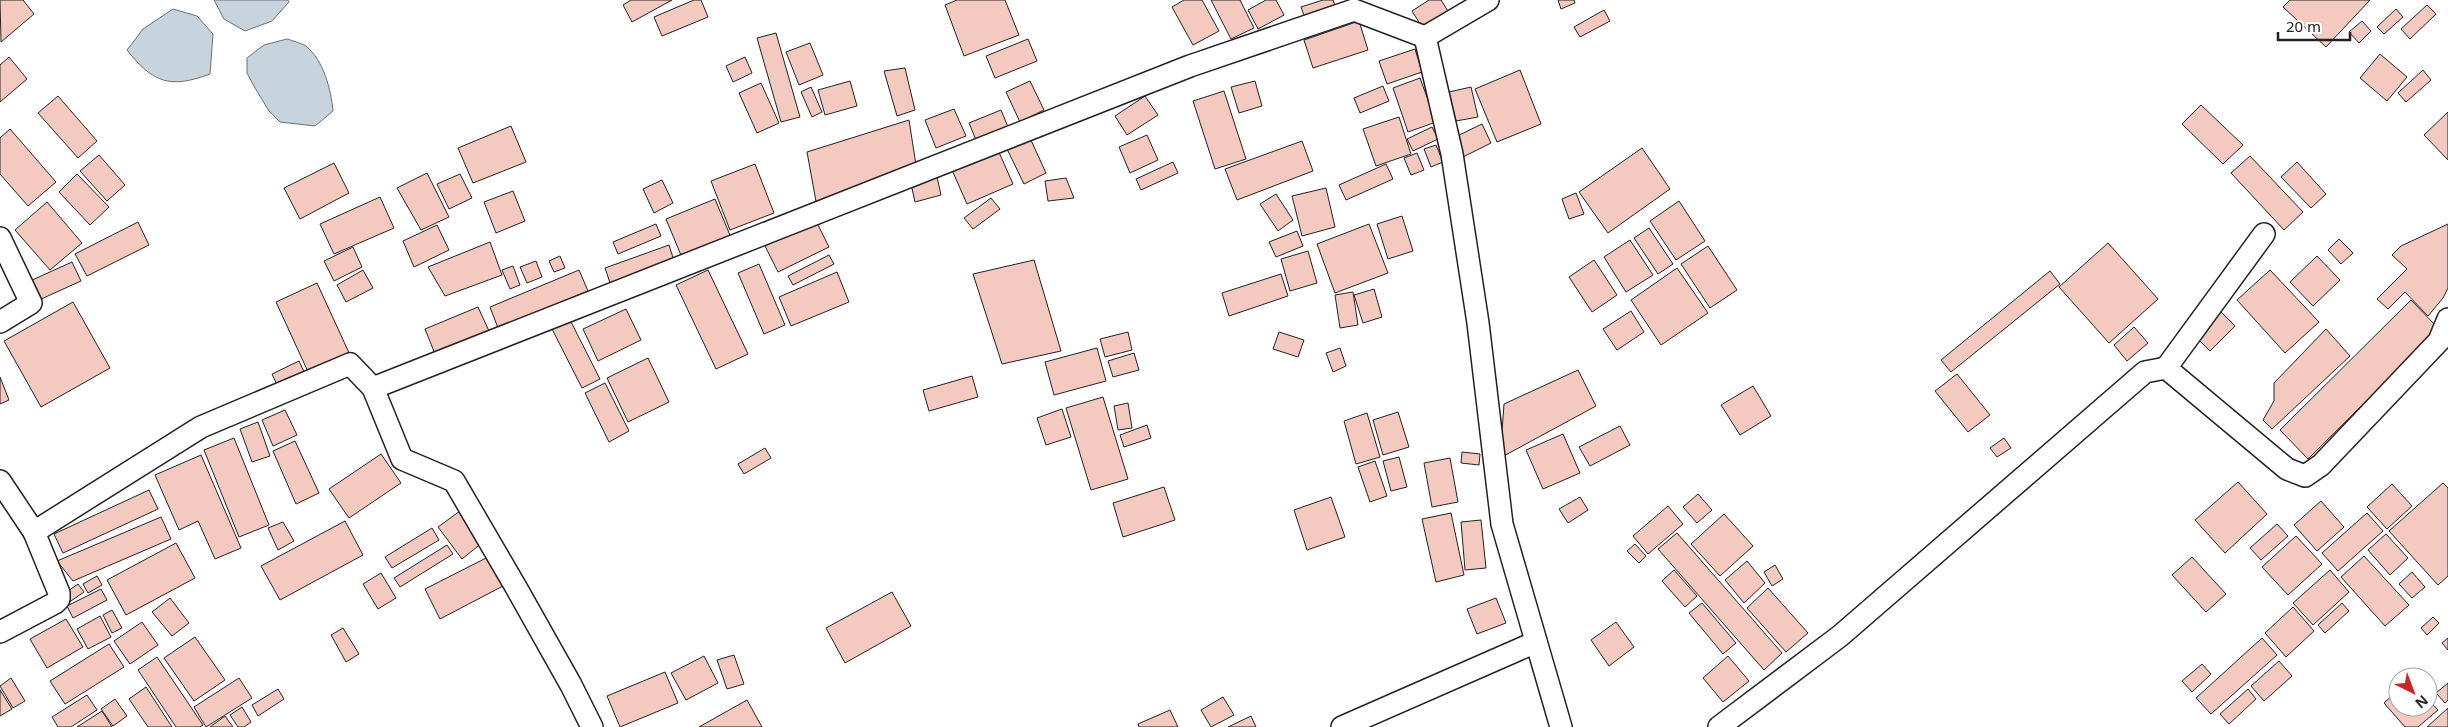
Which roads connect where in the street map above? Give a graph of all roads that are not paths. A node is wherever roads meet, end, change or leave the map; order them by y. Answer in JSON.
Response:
{"nodes":[{"id":1,"x":1488,"y":0,"type":"edge"},
{"id":2,"x":1426,"y":37,"type":"junction"},
{"id":3,"x":2264,"y":234,"type":"dead end"},
{"id":4,"x":0,"y":238,"type":"edge"},
{"id":5,"x":2448,"y":319,"type":"edge"},
{"id":6,"x":0,"y":322,"type":"edge"},
{"id":7,"x":2166,"y":368,"type":"junction"},
{"id":8,"x":373,"y":388,"type":"junction"},
{"id":9,"x":0,"y":481,"type":"edge"},
{"id":10,"x":34,"y":532,"type":"junction"},
{"id":11,"x":0,"y":632,"type":"edge"},
{"id":12,"x":1536,"y":642,"type":"junction"},
{"id":13,"x":592,"y":727,"type":"edge"},
{"id":14,"x":1342,"y":727,"type":"edge"},
{"id":15,"x":1561,"y":727,"type":"edge"},
{"id":16,"x":1719,"y":727,"type":"edge"}],
"edges":[{"from":1,"to":2,"type":"street"},
{"from":2,"to":8,"type":"street"},
{"from":2,"to":12,"type":"street"},
{"from":3,"to":7,"type":"street"},
{"from":4,"to":6,"type":"street"},
{"from":5,"to":7,"type":"street"},
{"from":7,"to":16,"type":"street"},
{"from":8,"to":10,"type":"street"},
{"from":8,"to":13,"type":"street"},
{"from":9,"to":10,"type":"street"},
{"from":10,"to":11,"type":"street"},
{"from":12,"to":14,"type":"street"},
{"from":12,"to":15,"type":"street"}]}
